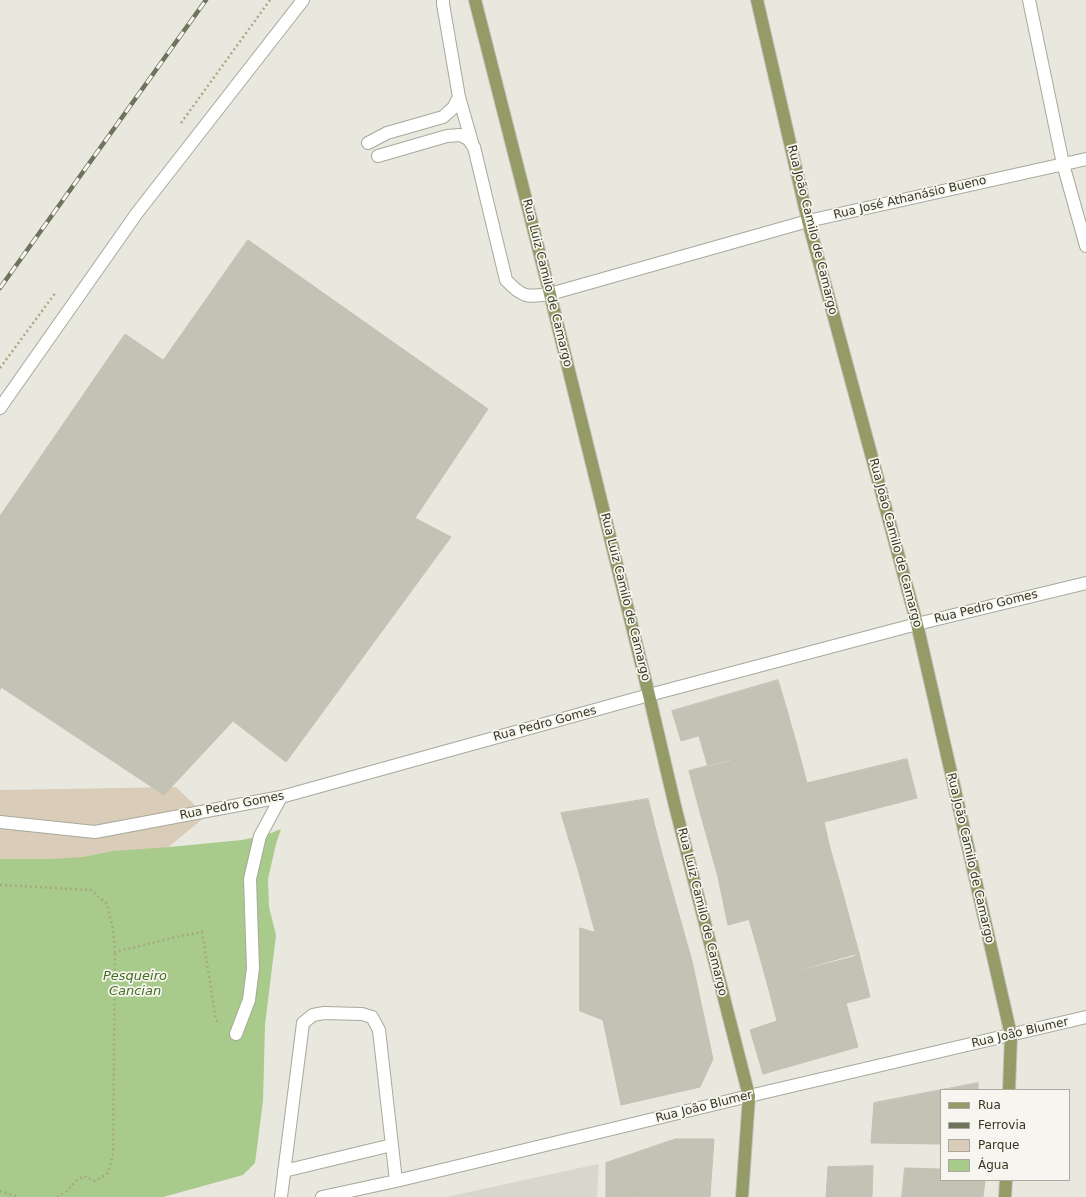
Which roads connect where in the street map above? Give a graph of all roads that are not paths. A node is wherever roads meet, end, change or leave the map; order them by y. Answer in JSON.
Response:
{"nodes":[{"id":1,"x":303,"y":0,"type":"edge"},
{"id":2,"x":443,"y":0,"type":"edge"},
{"id":3,"x":475,"y":0,"type":"edge"},
{"id":4,"x":757,"y":0,"type":"edge"},
{"id":5,"x":1029,"y":0,"type":"edge"},
{"id":6,"x":459,"y":97,"type":"junction"},
{"id":7,"x":368,"y":143,"type":"dead end"},
{"id":8,"x":474,"y":147,"type":"junction"},
{"id":9,"x":378,"y":156,"type":"dead end"},
{"id":10,"x":1086,"y":159,"type":"edge"},
{"id":11,"x":1063,"y":164,"type":"junction"},
{"id":12,"x":808,"y":221,"type":"junction"},
{"id":13,"x":1086,"y":246,"type":"edge"},
{"id":14,"x":550,"y":294,"type":"junction"},
{"id":15,"x":0,"y":408,"type":"edge"},
{"id":16,"x":1086,"y":583,"type":"edge"},
{"id":17,"x":917,"y":624,"type":"junction"},
{"id":18,"x":649,"y":695,"type":"junction"},
{"id":19,"x":281,"y":797,"type":"junction"},
{"id":20,"x":0,"y":822,"type":"edge"},
{"id":21,"x":1086,"y":1017,"type":"edge"},
{"id":22,"x":236,"y":1034,"type":"road end"},
{"id":23,"x":1011,"y":1035,"type":"junction"},
{"id":24,"x":1009,"y":1089,"type":"edge"},
{"id":25,"x":749,"y":1096,"type":"junction"},
{"id":26,"x":392,"y":1145,"type":"junction"},
{"id":27,"x":284,"y":1171,"type":"junction"},
{"id":28,"x":1006,"y":1181,"type":"edge"},
{"id":29,"x":396,"y":1182,"type":"junction"},
{"id":30,"x":281,"y":1197,"type":"edge"},
{"id":31,"x":322,"y":1197,"type":"edge"},
{"id":32,"x":742,"y":1197,"type":"edge"},
{"id":33,"x":1006,"y":1197,"type":"edge"}],
"edges":[{"from":1,"to":15,"type":"street"},
{"from":2,"to":6,"type":"street","name":"Rua José Athanásio Bueno"},
{"from":3,"to":14,"type":"main road","name":"Rua Luiz Camilo de Camargo"},
{"from":4,"to":12,"type":"main road","name":"Rua João Camilo de Camargo"},
{"from":5,"to":11,"type":"street"},
{"from":6,"to":7,"type":"street"},
{"from":6,"to":8,"type":"street","name":"Rua José Athanásio Bueno"},
{"from":8,"to":9,"type":"street"},
{"from":8,"to":14,"type":"street","name":"Rua José Athanásio Bueno"},
{"from":10,"to":11,"type":"street","name":"Rua José Athanásio Bueno"},
{"from":11,"to":12,"type":"street","name":"Rua José Athanásio Bueno"},
{"from":11,"to":13,"type":"street"},
{"from":12,"to":14,"type":"street","name":"Rua José Athanásio Bueno"},
{"from":12,"to":17,"type":"main road","name":"Rua João Camilo de Camargo"},
{"from":14,"to":18,"type":"main road","name":"Rua Luiz Camilo de Camargo"},
{"from":16,"to":17,"type":"street","name":"Rua Pedro Gomes"},
{"from":17,"to":18,"type":"street","name":"Rua Pedro Gomes"},
{"from":17,"to":23,"type":"main road","name":"Rua João Camilo de Camargo"},
{"from":18,"to":19,"type":"street","name":"Rua Pedro Gomes"},
{"from":18,"to":25,"type":"main road","name":"Rua Luiz Camilo de Camargo"},
{"from":19,"to":20,"type":"street","name":"Rua Pedro Gomes"},
{"from":19,"to":22,"type":"street"},
{"from":21,"to":23,"type":"street","name":"Rua João Blumer"},
{"from":23,"to":24,"type":"main road","name":"Rua João Camilo de Camargo"},
{"from":23,"to":25,"type":"street","name":"Rua João Blumer"},
{"from":25,"to":29,"type":"street","name":"Rua João Blumer"},
{"from":25,"to":32,"type":"main road","name":"Rua Luiz Camilo de Camargo"},
{"from":26,"to":27,"type":"street"},
{"from":26,"to":27,"type":"street"},
{"from":26,"to":29,"type":"street"},
{"from":27,"to":30,"type":"street"},
{"from":28,"to":33,"type":"main road"},
{"from":29,"to":31,"type":"street","name":"Rua João Blumer"}]}
